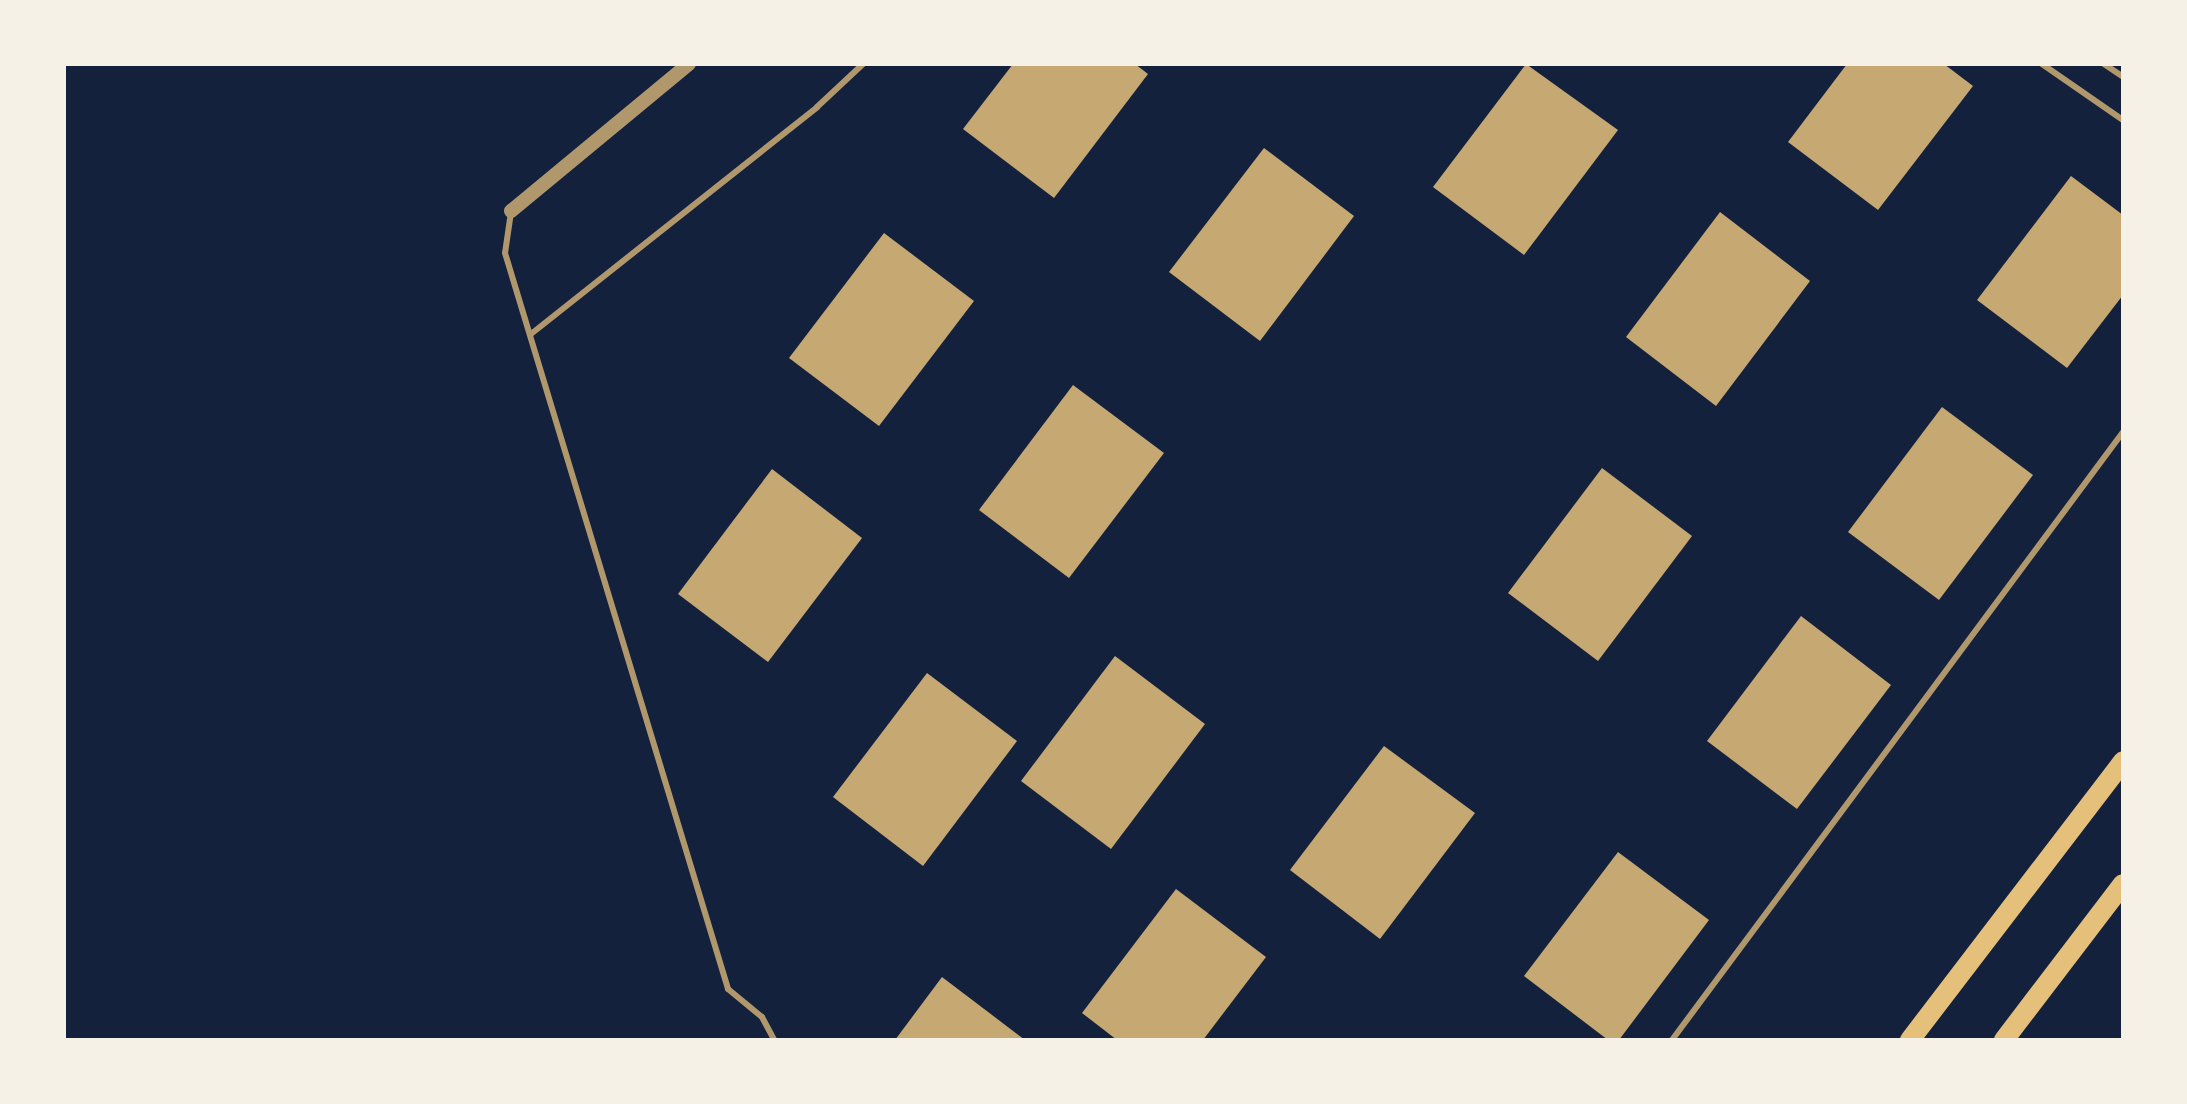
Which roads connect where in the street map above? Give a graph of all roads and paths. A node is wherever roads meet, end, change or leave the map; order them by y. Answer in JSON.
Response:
{"nodes":[{"id":1,"x":689,"y":64,"type":"edge"},
{"id":2,"x":863,"y":64,"type":"edge"},
{"id":3,"x":2042,"y":64,"type":"edge"},
{"id":4,"x":2104,"y":64,"type":"edge"},
{"id":5,"x":2123,"y":77,"type":"edge"},
{"id":6,"x":2123,"y":120,"type":"edge"},
{"id":7,"x":511,"y":211,"type":"joint"},
{"id":8,"x":531,"y":334,"type":"junction"},
{"id":9,"x":2123,"y":432,"type":"edge"},
{"id":10,"x":2123,"y":761,"type":"edge"},
{"id":11,"x":2123,"y":884,"type":"edge"},
{"id":12,"x":774,"y":1040,"type":"edge"},
{"id":13,"x":1672,"y":1040,"type":"edge"},
{"id":14,"x":1910,"y":1040,"type":"edge"},
{"id":15,"x":2004,"y":1040,"type":"edge"}],
"edges":[{"from":1,"to":7,"type":"street"},
{"from":2,"to":8,"type":"lane"},
{"from":3,"to":6,"type":"lane"},
{"from":4,"to":5,"type":"lane"},
{"from":7,"to":8,"type":"lane"},
{"from":8,"to":12,"type":"lane"},
{"from":9,"to":13,"type":"lane"},
{"from":10,"to":14,"type":"main road"},
{"from":11,"to":15,"type":"main road"}]}
